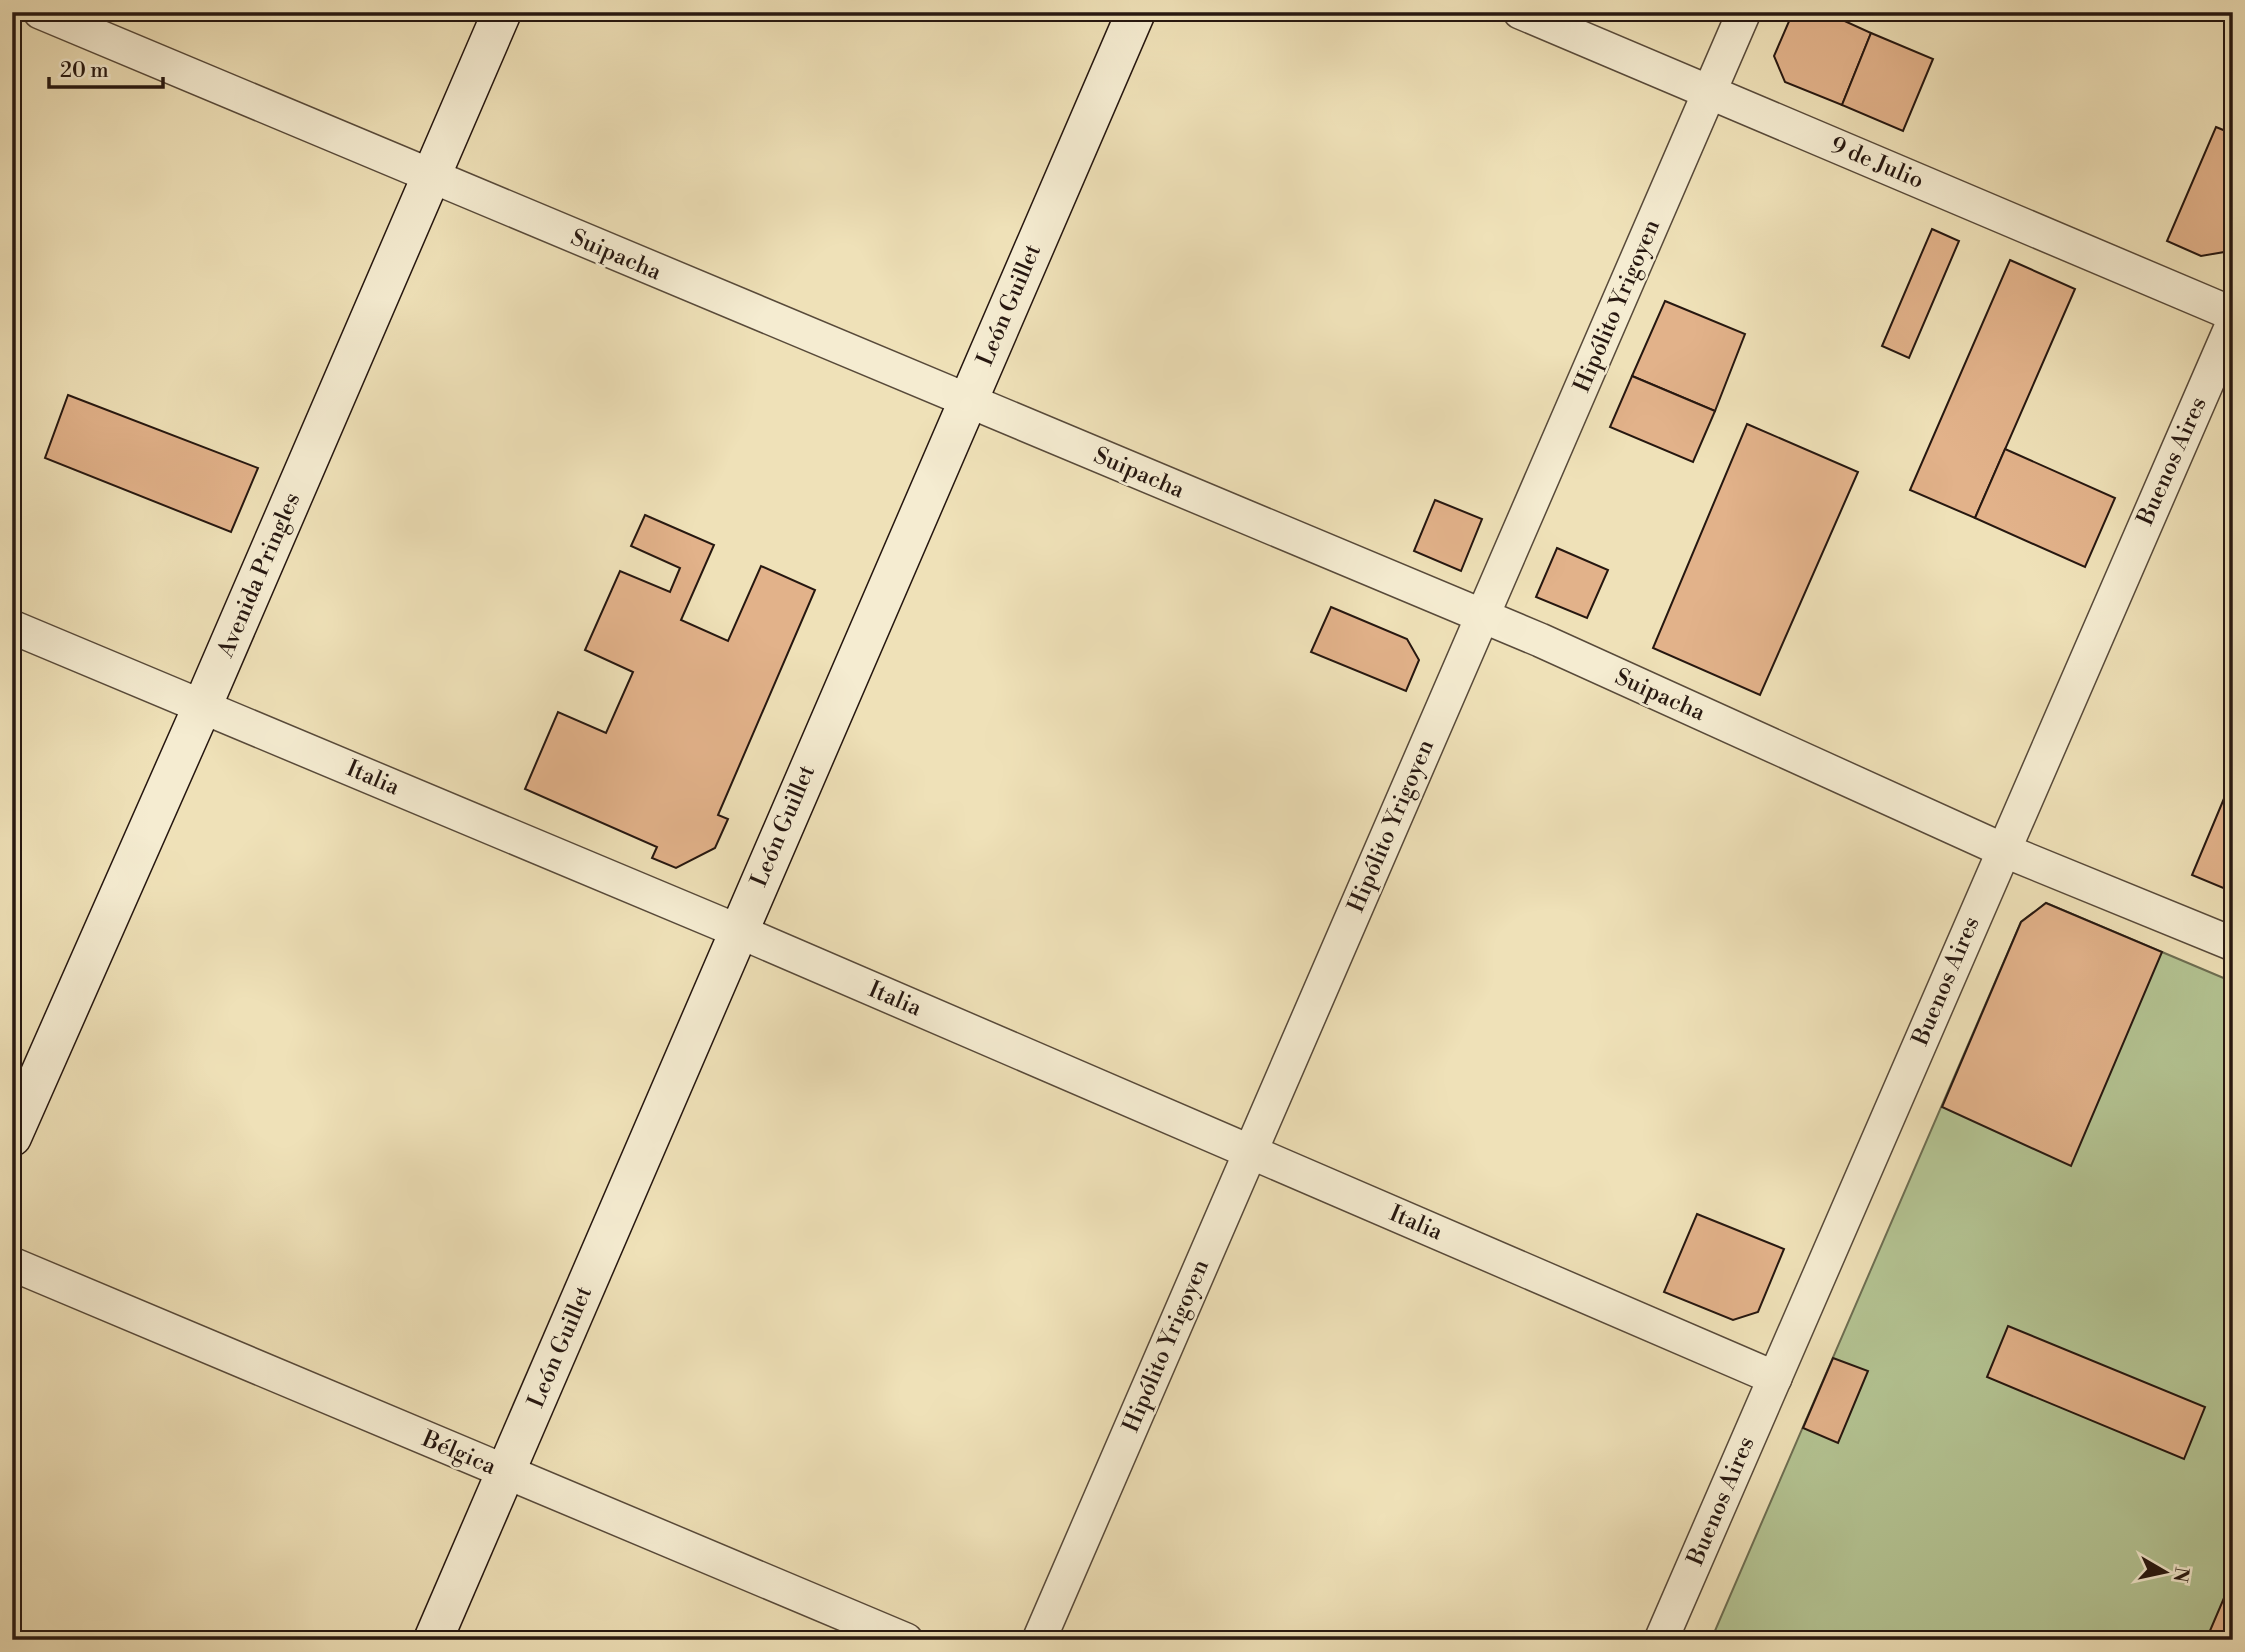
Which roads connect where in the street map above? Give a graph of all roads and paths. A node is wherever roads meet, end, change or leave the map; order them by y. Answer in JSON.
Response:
{"nodes":[{"id":1,"x":40,"y":12,"type":"edge"},
{"id":2,"x":502,"y":12,"type":"edge"},
{"id":3,"x":1136,"y":12,"type":"edge"},
{"id":4,"x":1520,"y":12,"type":"edge"},
{"id":5,"x":1744,"y":12,"type":"edge"},
{"id":6,"x":1709,"y":92,"type":"junction"},
{"id":7,"x":429,"y":177,"type":"junction"},
{"id":8,"x":2233,"y":314,"type":"edge"},
{"id":9,"x":2233,"y":323,"type":"edge"},
{"id":10,"x":967,"y":401,"type":"junction"},
{"id":11,"x":1482,"y":616,"type":"junction"},
{"id":12,"x":12,"y":627,"type":"edge"},
{"id":13,"x":202,"y":707,"type":"junction"},
{"id":14,"x":2003,"y":850,"type":"junction"},
{"id":15,"x":738,"y":931,"type":"junction"},
{"id":16,"x":2233,"y":944,"type":"edge"},
{"id":17,"x":12,"y":1137,"type":"edge"},
{"id":18,"x":1250,"y":1151,"type":"junction"},
{"id":19,"x":12,"y":1264,"type":"edge"},
{"id":20,"x":1775,"y":1378,"type":"junction"},
{"id":21,"x":506,"y":1473,"type":"junction"},
{"id":22,"x":433,"y":1640,"type":"edge"},
{"id":23,"x":906,"y":1640,"type":"edge"},
{"id":24,"x":1039,"y":1640,"type":"edge"},
{"id":25,"x":1661,"y":1640,"type":"edge"}],
"edges":[{"from":1,"to":7,"type":"street","name":"Suipacha"},
{"from":2,"to":7,"type":"street","name":"Avenida Pringles"},
{"from":3,"to":10,"type":"street","name":"León Guillet"},
{"from":4,"to":6,"type":"street","name":"9 de Julio"},
{"from":5,"to":6,"type":"street","name":"Hipólito Yrigoyen"},
{"from":6,"to":8,"type":"street","name":"9 de Julio"},
{"from":6,"to":11,"type":"street","name":"Hipólito Yrigoyen"},
{"from":7,"to":10,"type":"street","name":"Suipacha"},
{"from":7,"to":13,"type":"street","name":"Avenida Pringles"},
{"from":9,"to":14,"type":"street","name":"Buenos Aires"},
{"from":10,"to":11,"type":"street","name":"Suipacha"},
{"from":10,"to":15,"type":"street","name":"León Guillet"},
{"from":11,"to":14,"type":"street","name":"Suipacha"},
{"from":11,"to":18,"type":"street","name":"Hipólito Yrigoyen"},
{"from":12,"to":13,"type":"street","name":"Italia"},
{"from":13,"to":15,"type":"street","name":"Italia"},
{"from":13,"to":17,"type":"street","name":"Avenida Pringles"},
{"from":14,"to":16,"type":"street","name":"Suipacha"},
{"from":14,"to":20,"type":"street","name":"Buenos Aires"},
{"from":15,"to":18,"type":"street","name":"Italia"},
{"from":15,"to":21,"type":"street","name":"León Guillet"},
{"from":18,"to":20,"type":"street","name":"Italia"},
{"from":18,"to":24,"type":"street","name":"Hipólito Yrigoyen"},
{"from":19,"to":21,"type":"street","name":"Bélgica"},
{"from":20,"to":25,"type":"street","name":"Buenos Aires"},
{"from":21,"to":22,"type":"street","name":"León Guillet"},
{"from":21,"to":23,"type":"street","name":"Bélgica"}]}
